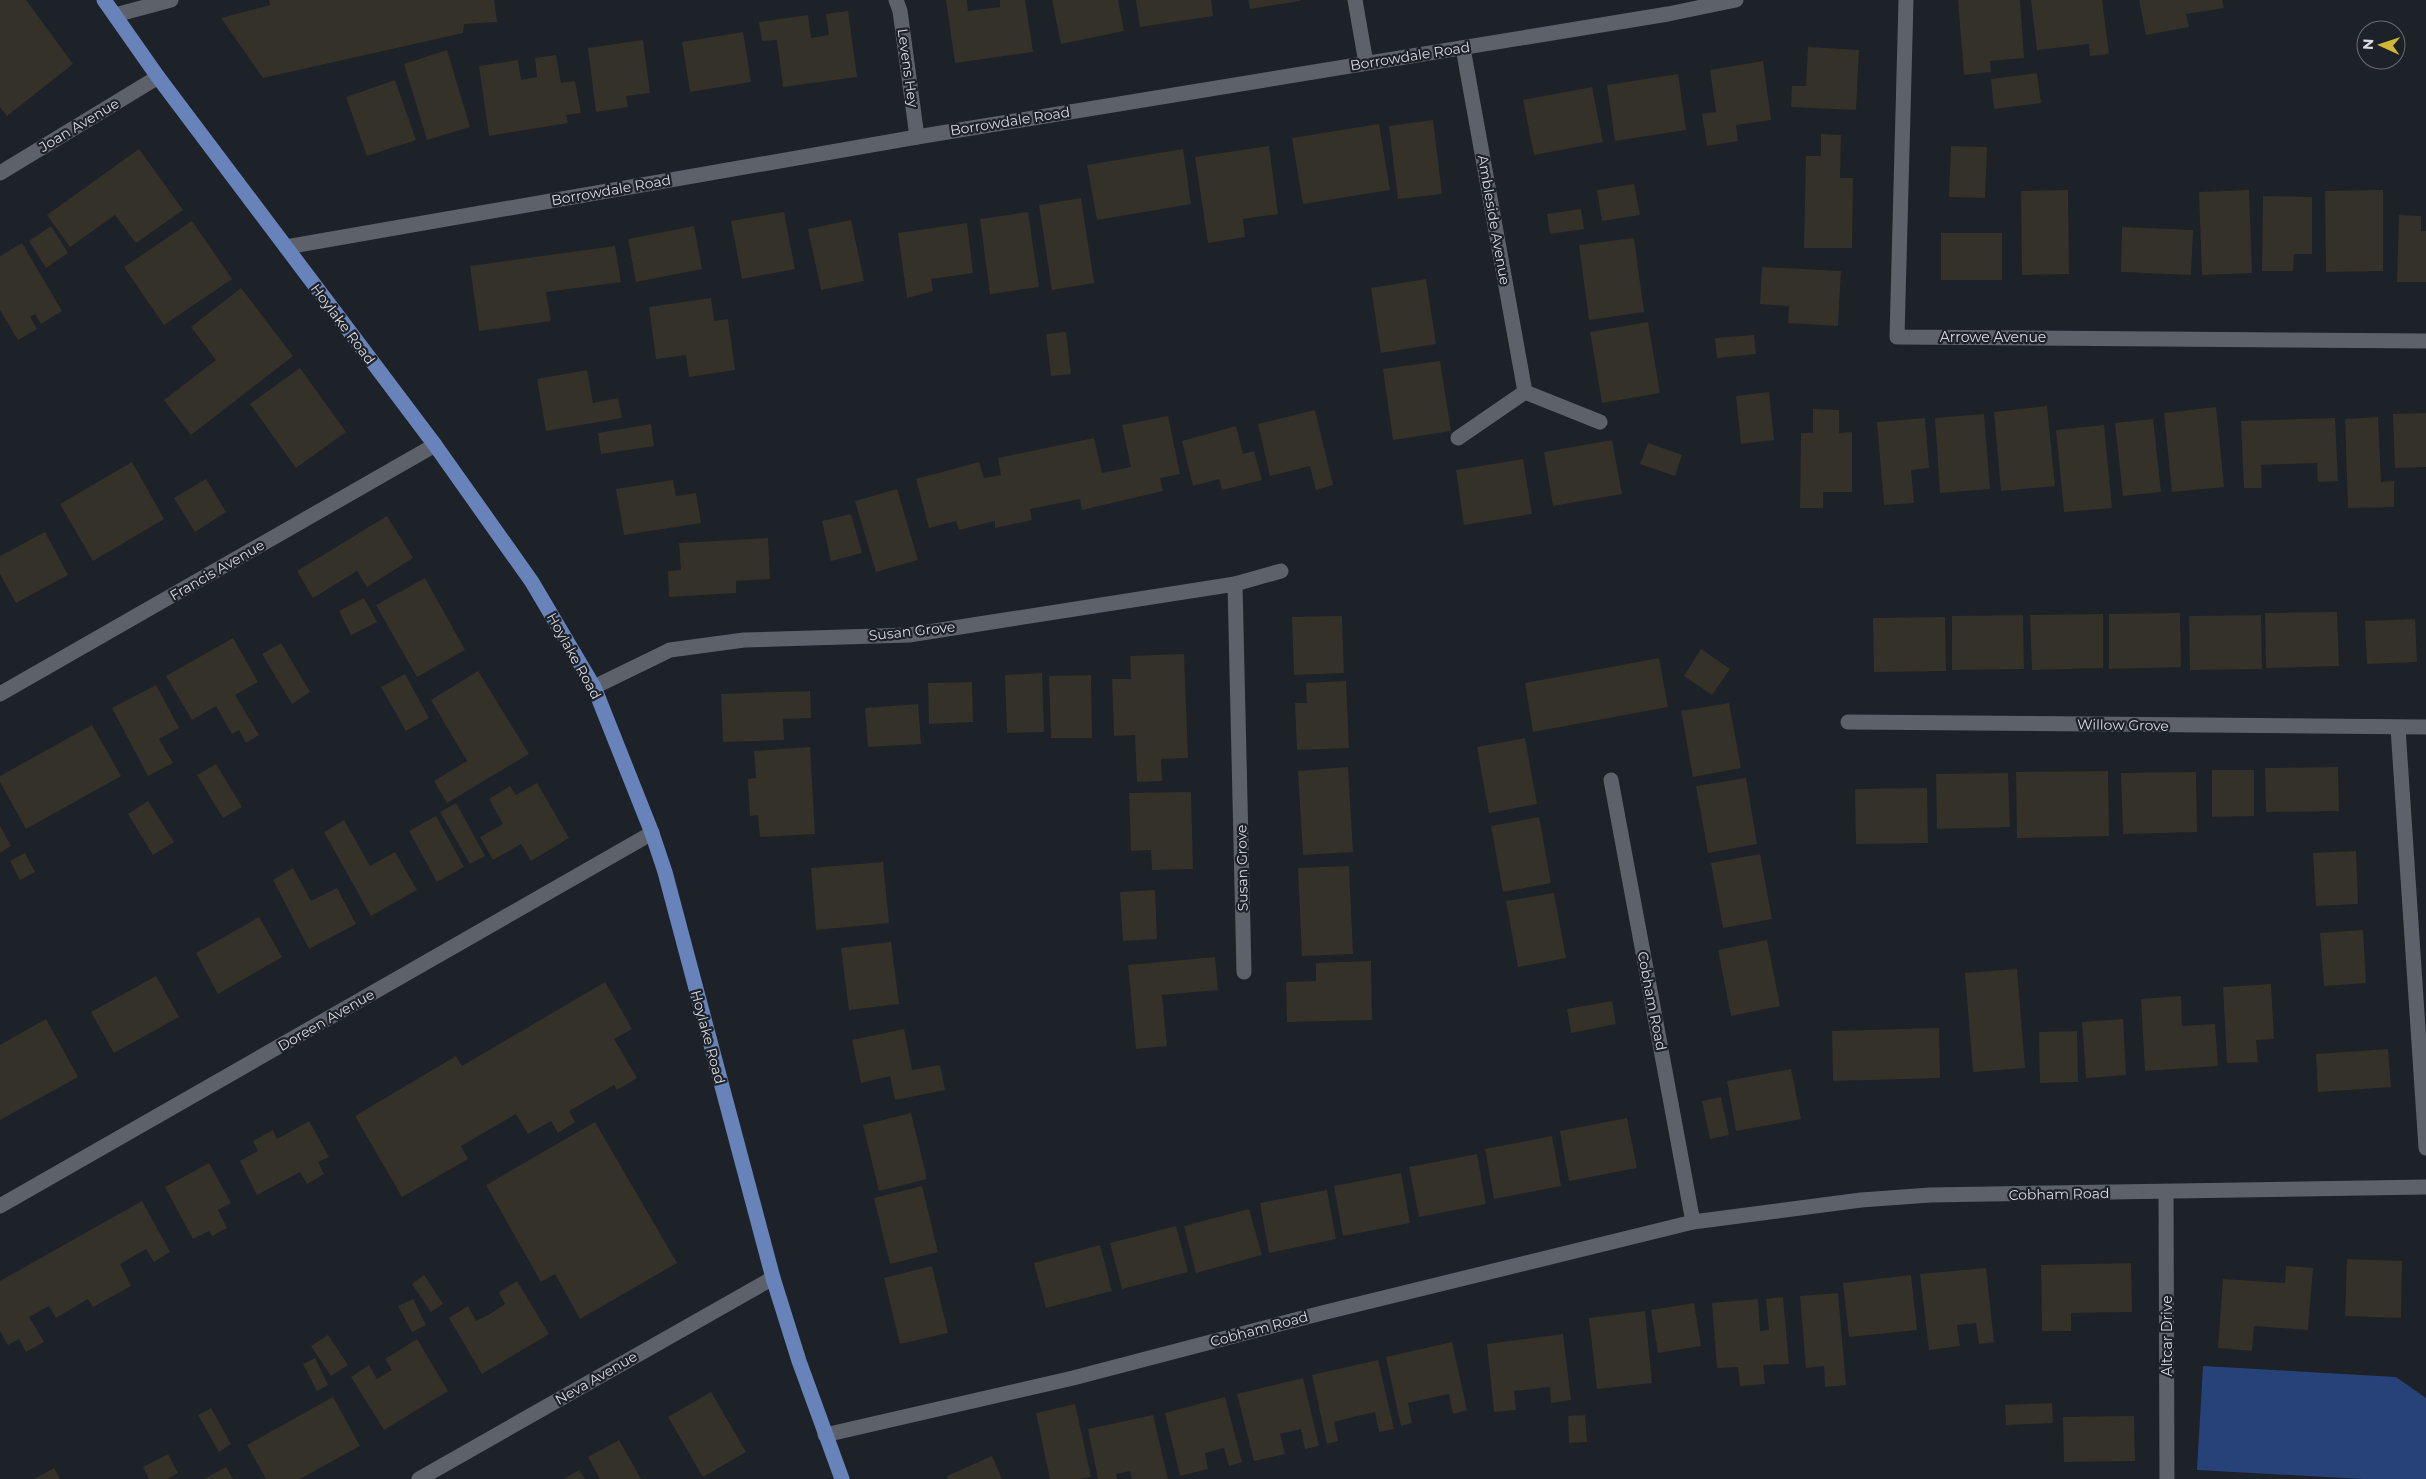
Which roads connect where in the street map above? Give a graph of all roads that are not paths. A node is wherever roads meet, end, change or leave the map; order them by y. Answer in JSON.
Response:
{"nodes":[{"id":1,"x":104,"y":0,"type":"edge"},
{"id":2,"x":171,"y":0,"type":"edge"},
{"id":3,"x":896,"y":0,"type":"edge"},
{"id":4,"x":1355,"y":0,"type":"edge"},
{"id":5,"x":1736,"y":0,"type":"edge"},
{"id":6,"x":1906,"y":0,"type":"edge"},
{"id":7,"x":1667,"y":7,"type":"edge"},
{"id":8,"x":115,"y":15,"type":"junction"},
{"id":9,"x":1464,"y":48,"type":"junction"},
{"id":10,"x":1366,"y":63,"type":"junction"},
{"id":11,"x":158,"y":77,"type":"junction"},
{"id":12,"x":917,"y":137,"type":"junction"},
{"id":13,"x":0,"y":173,"type":"edge"},
{"id":14,"x":286,"y":247,"type":"junction"},
{"id":15,"x":2426,"y":341,"type":"edge"},
{"id":16,"x":1525,"y":392,"type":"junction"},
{"id":17,"x":1600,"y":422,"type":"dead end"},
{"id":18,"x":1458,"y":438,"type":"dead end"},
{"id":19,"x":435,"y":445,"type":"junction"},
{"id":20,"x":1281,"y":571,"type":"dead end"},
{"id":21,"x":1235,"y":584,"type":"junction"},
{"id":22,"x":594,"y":687,"type":"junction"},
{"id":23,"x":0,"y":694,"type":"edge"},
{"id":24,"x":1848,"y":722,"type":"dead end"},
{"id":25,"x":2426,"y":727,"type":"edge"},
{"id":26,"x":2398,"y":728,"type":"junction"},
{"id":27,"x":1611,"y":780,"type":"dead end"},
{"id":28,"x":652,"y":833,"type":"junction"},
{"id":29,"x":1244,"y":972,"type":"dead end"},
{"id":30,"x":2426,"y":1148,"type":"edge"},
{"id":31,"x":2426,"y":1186,"type":"edge"},
{"id":32,"x":2166,"y":1192,"type":"junction"},
{"id":33,"x":0,"y":1206,"type":"edge"},
{"id":34,"x":1693,"y":1222,"type":"junction"},
{"id":35,"x":773,"y":1278,"type":"junction"},
{"id":36,"x":825,"y":1435,"type":"junction"},
{"id":37,"x":419,"y":1479,"type":"edge"},
{"id":38,"x":842,"y":1479,"type":"edge"},
{"id":39,"x":2167,"y":1479,"type":"edge"}],
"edges":[{"from":1,"to":8,"type":"main road","name":"Hoylake Road"},
{"from":2,"to":8,"type":"street"},
{"from":3,"to":12,"type":"street","name":"Levens Hey"},
{"from":4,"to":10,"type":"street"},
{"from":5,"to":7,"type":"street","name":"Borrowdale Road"},
{"from":6,"to":15,"type":"street","name":"Arrowe Avenue"},
{"from":7,"to":9,"type":"street","name":"Borrowdale Road"},
{"from":8,"to":11,"type":"main road","name":"Hoylake Road"},
{"from":9,"to":10,"type":"street","name":"Borrowdale Road"},
{"from":9,"to":16,"type":"street","name":"Ambleside Avenue"},
{"from":10,"to":12,"type":"street","name":"Borrowdale Road"},
{"from":11,"to":13,"type":"street","name":"Joan Avenue"},
{"from":11,"to":14,"type":"main road","name":"Hoylake Road"},
{"from":12,"to":14,"type":"street","name":"Borrowdale Road"},
{"from":14,"to":19,"type":"main road","name":"Hoylake Road"},
{"from":16,"to":17,"type":"street"},
{"from":16,"to":18,"type":"street"},
{"from":19,"to":22,"type":"main road","name":"Hoylake Road"},
{"from":19,"to":23,"type":"street","name":"Francis Avenue"},
{"from":20,"to":21,"type":"street","name":"Susan Grove"},
{"from":21,"to":22,"type":"street","name":"Susan Grove"},
{"from":21,"to":29,"type":"street","name":"Susan Grove"},
{"from":22,"to":28,"type":"main road","name":"Hoylake Road"},
{"from":24,"to":26,"type":"street","name":"Willow Grove"},
{"from":25,"to":26,"type":"street","name":"Willow Grove"},
{"from":26,"to":30,"type":"street"},
{"from":27,"to":34,"type":"street","name":"Cobham Road"},
{"from":28,"to":33,"type":"street","name":"Doreen Avenue"},
{"from":28,"to":35,"type":"main road","name":"Hoylake Road"},
{"from":31,"to":32,"type":"street","name":"Cobham Road"},
{"from":32,"to":34,"type":"street","name":"Cobham Road"},
{"from":32,"to":39,"type":"street","name":"Altcar Drive"},
{"from":34,"to":36,"type":"street","name":"Cobham Road"},
{"from":35,"to":36,"type":"main road","name":"Hoylake Road"},
{"from":35,"to":37,"type":"street","name":"Neva Avenue"},
{"from":36,"to":38,"type":"main road","name":"Hoylake Road"}]}
